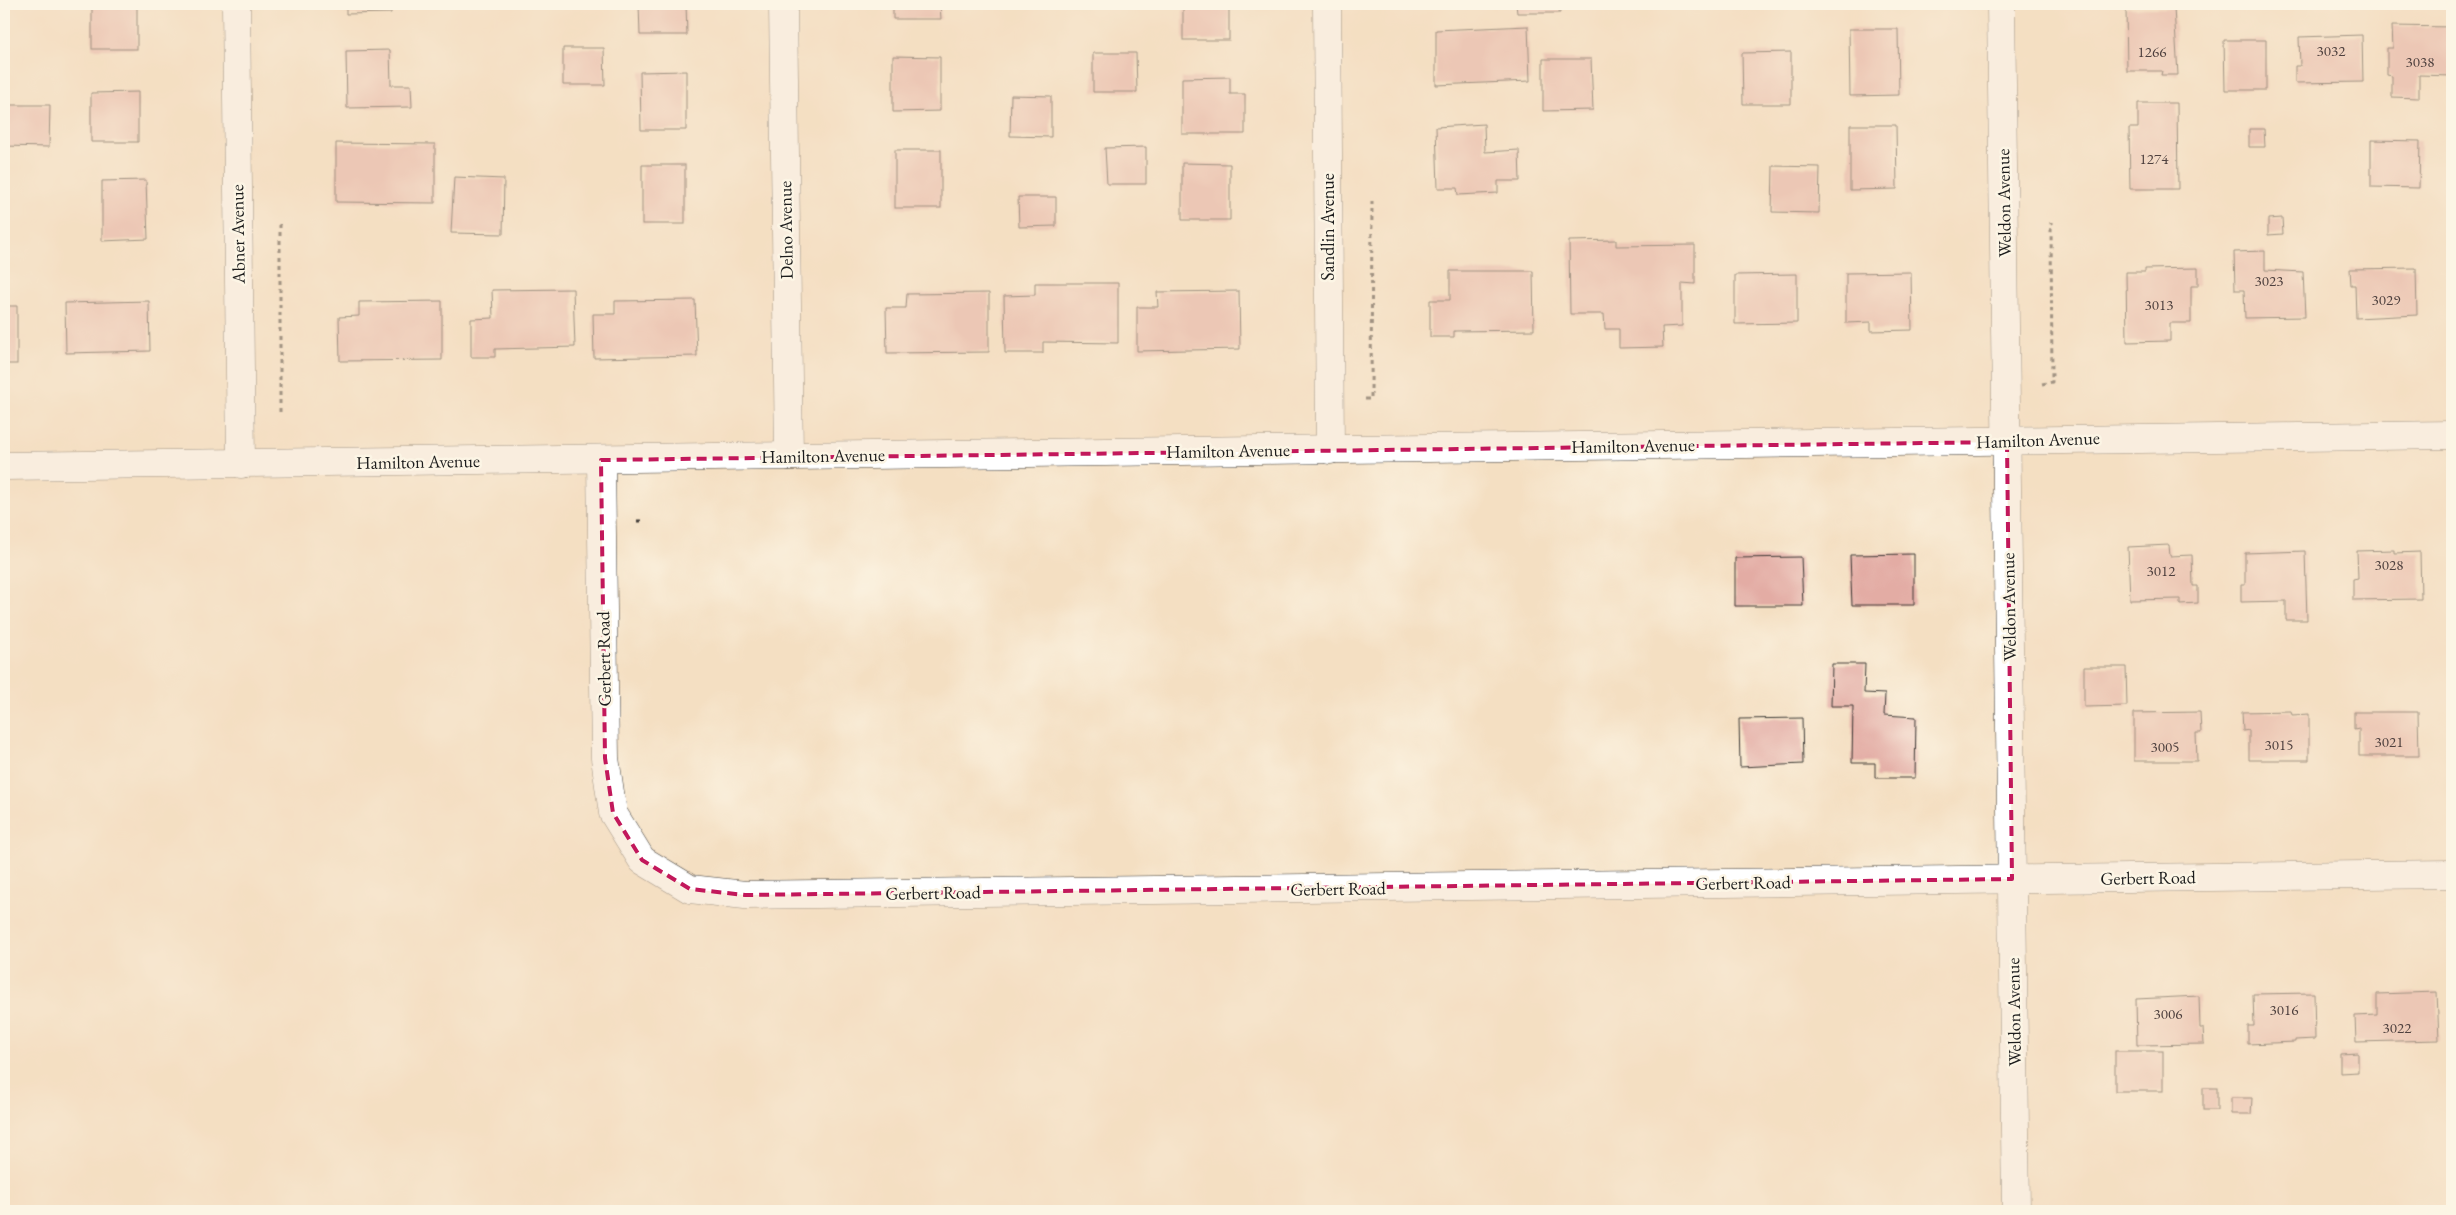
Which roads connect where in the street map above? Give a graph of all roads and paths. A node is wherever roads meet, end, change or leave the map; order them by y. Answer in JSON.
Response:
{"nodes":[{"id":1,"x":236,"y":4,"type":"edge"},
{"id":2,"x":783,"y":4,"type":"edge"},
{"id":3,"x":1327,"y":4,"type":"edge"},
{"id":4,"x":2001,"y":4,"type":"edge"},
{"id":5,"x":1372,"y":201,"type":"dead end"},
{"id":6,"x":280,"y":222,"type":"dead end"},
{"id":7,"x":2051,"y":222,"type":"dead end"},
{"id":8,"x":2052,"y":382,"type":"dead end"},
{"id":9,"x":1371,"y":399,"type":"dead end"},
{"id":10,"x":280,"y":412,"type":"dead end"},
{"id":11,"x":2452,"y":434,"type":"edge"},
{"id":12,"x":2007,"y":442,"type":"junction"},
{"id":13,"x":1330,"y":450,"type":"junction"},
{"id":14,"x":789,"y":456,"type":"junction"},
{"id":15,"x":601,"y":460,"type":"junction"},
{"id":16,"x":241,"y":464,"type":"junction"},
{"id":17,"x":4,"y":466,"type":"edge"},
{"id":18,"x":2452,"y":874,"type":"edge"},
{"id":19,"x":2012,"y":879,"type":"junction"},
{"id":20,"x":2016,"y":1211,"type":"edge"}],
"edges":[{"from":1,"to":16,"type":"street","name":"Abner Avenue"},
{"from":2,"to":14,"type":"street","name":"Delno Avenue"},
{"from":3,"to":13,"type":"street","name":"Sandlin Avenue"},
{"from":4,"to":12,"type":"street","name":"Weldon Avenue"},
{"from":5,"to":9,"type":"path"},
{"from":6,"to":10,"type":"path"},
{"from":7,"to":8,"type":"path"},
{"from":11,"to":12,"type":"street","name":"Hamilton Avenue"},
{"from":12,"to":13,"type":"street","name":"Hamilton Avenue"},
{"from":12,"to":19,"type":"street","name":"Weldon Avenue"},
{"from":13,"to":14,"type":"street","name":"Hamilton Avenue"},
{"from":14,"to":15,"type":"street","name":"Hamilton Avenue"},
{"from":15,"to":16,"type":"street","name":"Hamilton Avenue"},
{"from":15,"to":19,"type":"street","name":"Gerbert Road"},
{"from":16,"to":17,"type":"street","name":"Hamilton Avenue"},
{"from":18,"to":19,"type":"street","name":"Gerbert Road"},
{"from":19,"to":20,"type":"street","name":"Weldon Avenue"}]}
